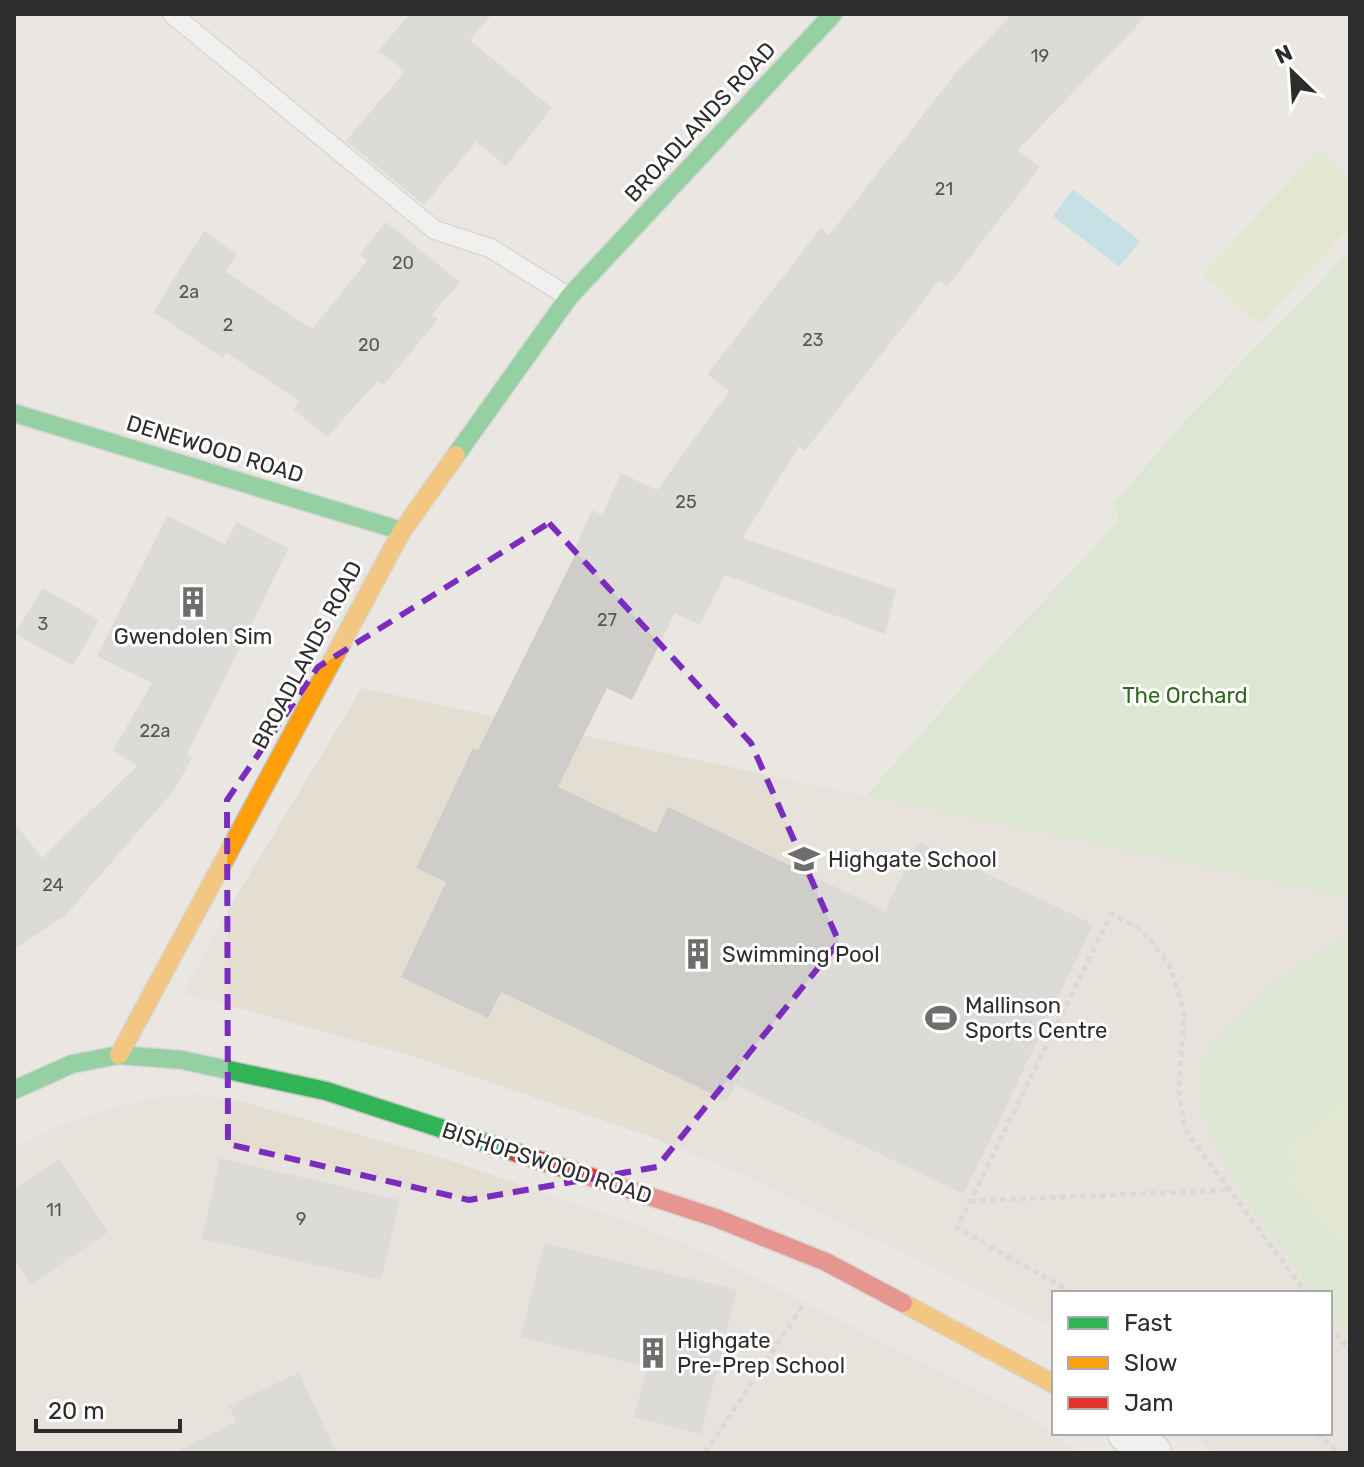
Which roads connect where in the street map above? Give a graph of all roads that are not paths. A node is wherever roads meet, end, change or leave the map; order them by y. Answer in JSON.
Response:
{"nodes":[{"id":1,"x":172,"y":14,"type":"edge"},
{"id":2,"x":833,"y":14,"type":"edge"},
{"id":3,"x":569,"y":297,"type":"junction"},
{"id":4,"x":14,"y":413,"type":"edge"},
{"id":5,"x":402,"y":531,"type":"junction"},
{"id":6,"x":119,"y":1055,"type":"junction"},
{"id":7,"x":14,"y":1090,"type":"edge"},
{"id":8,"x":1052,"y":1383,"type":"edge"},
{"id":9,"x":1130,"y":1435,"type":"edge"},
{"id":10,"x":1152,"y":1453,"type":"edge"}],
"edges":[{"from":1,"to":3,"type":"lane"},
{"from":2,"to":3,"type":"street","name":"BROADLANDS ROAD"},
{"from":3,"to":5,"type":"street","name":"BROADLANDS ROAD"},
{"from":4,"to":5,"type":"street","name":"DENEWOOD ROAD"},
{"from":5,"to":6,"type":"street","name":"BROADLANDS ROAD"},
{"from":6,"to":7,"type":"street","name":"BISHOPSWOOD ROAD"},
{"from":6,"to":8,"type":"street","name":"BISHOPSWOOD ROAD"},
{"from":9,"to":10,"type":"street"}]}
